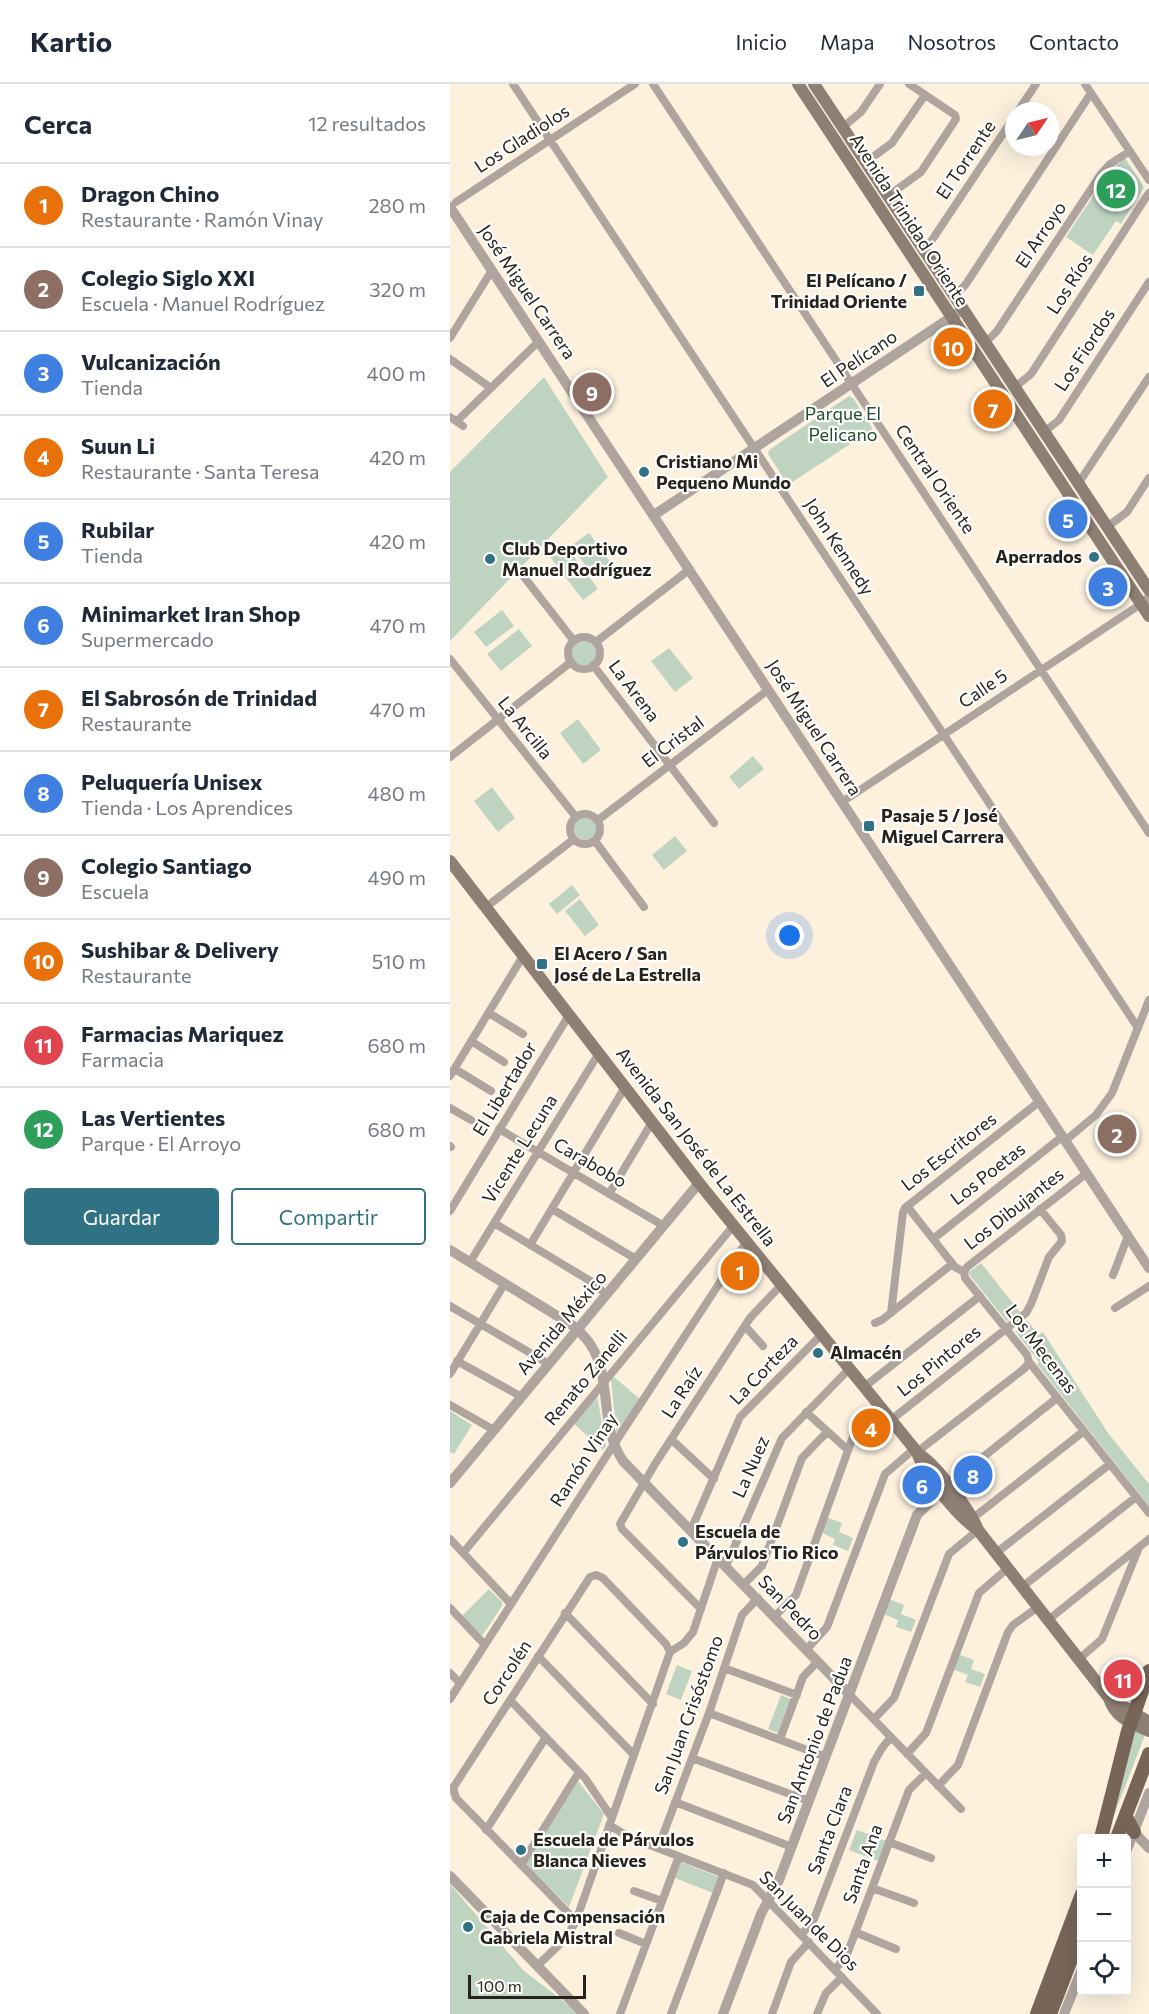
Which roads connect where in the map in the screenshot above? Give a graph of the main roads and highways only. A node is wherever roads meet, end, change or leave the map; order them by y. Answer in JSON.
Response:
{"nodes":[{"id":1,"x":798,"y":84,"type":"edge"},
{"id":2,"x":814,"y":84,"type":"edge"},
{"id":3,"x":1149,"y":590,"type":"edge"},
{"id":4,"x":1145,"y":601,"type":"edge"},
{"id":5,"x":1149,"y":616,"type":"edge"},
{"id":6,"x":450,"y":863,"type":"edge"},
{"id":7,"x":1149,"y":1671,"type":"edge"},
{"id":8,"x":1133,"y":1718,"type":"junction"},
{"id":9,"x":1149,"y":1722,"type":"edge"},
{"id":10,"x":1149,"y":1731,"type":"edge"},
{"id":11,"x":1149,"y":1754,"type":"edge"},
{"id":12,"x":1126,"y":1817,"type":"junction"},
{"id":13,"x":1134,"y":1832,"type":"road end"},
{"id":14,"x":1102,"y":1834,"type":"edge"},
{"id":15,"x":1119,"y":1834,"type":"edge"},
{"id":16,"x":1077,"y":1907,"type":"edge"},
{"id":17,"x":1078,"y":1942,"type":"edge"},
{"id":18,"x":1037,"y":2014,"type":"edge"},
{"id":19,"x":1050,"y":2014,"type":"edge"}],
"edges":[{"from":1,"to":4,"type":"main road","name":"Avenida Trinidad Oriente"},
{"from":2,"to":3,"type":"main road","name":"Avenida Trinidad Oriente"},
{"from":4,"to":5,"type":"main road","name":"Avenida Trinidad Oriente"},
{"from":6,"to":8,"type":"main road","name":"Avenida San José de La Estrella"},
{"from":7,"to":8,"type":"main road"},
{"from":8,"to":9,"type":"main road","name":"Avenida San José de La Estrella"},
{"from":8,"to":10,"type":"main road","name":"Avenida San José de La Estrella"},
{"from":8,"to":14,"type":"main road"},
{"from":11,"to":12,"type":"main road"},
{"from":12,"to":13,"type":"main road"},
{"from":12,"to":15,"type":"main road"},
{"from":16,"to":18,"type":"main road"},
{"from":17,"to":19,"type":"main road"}]}
